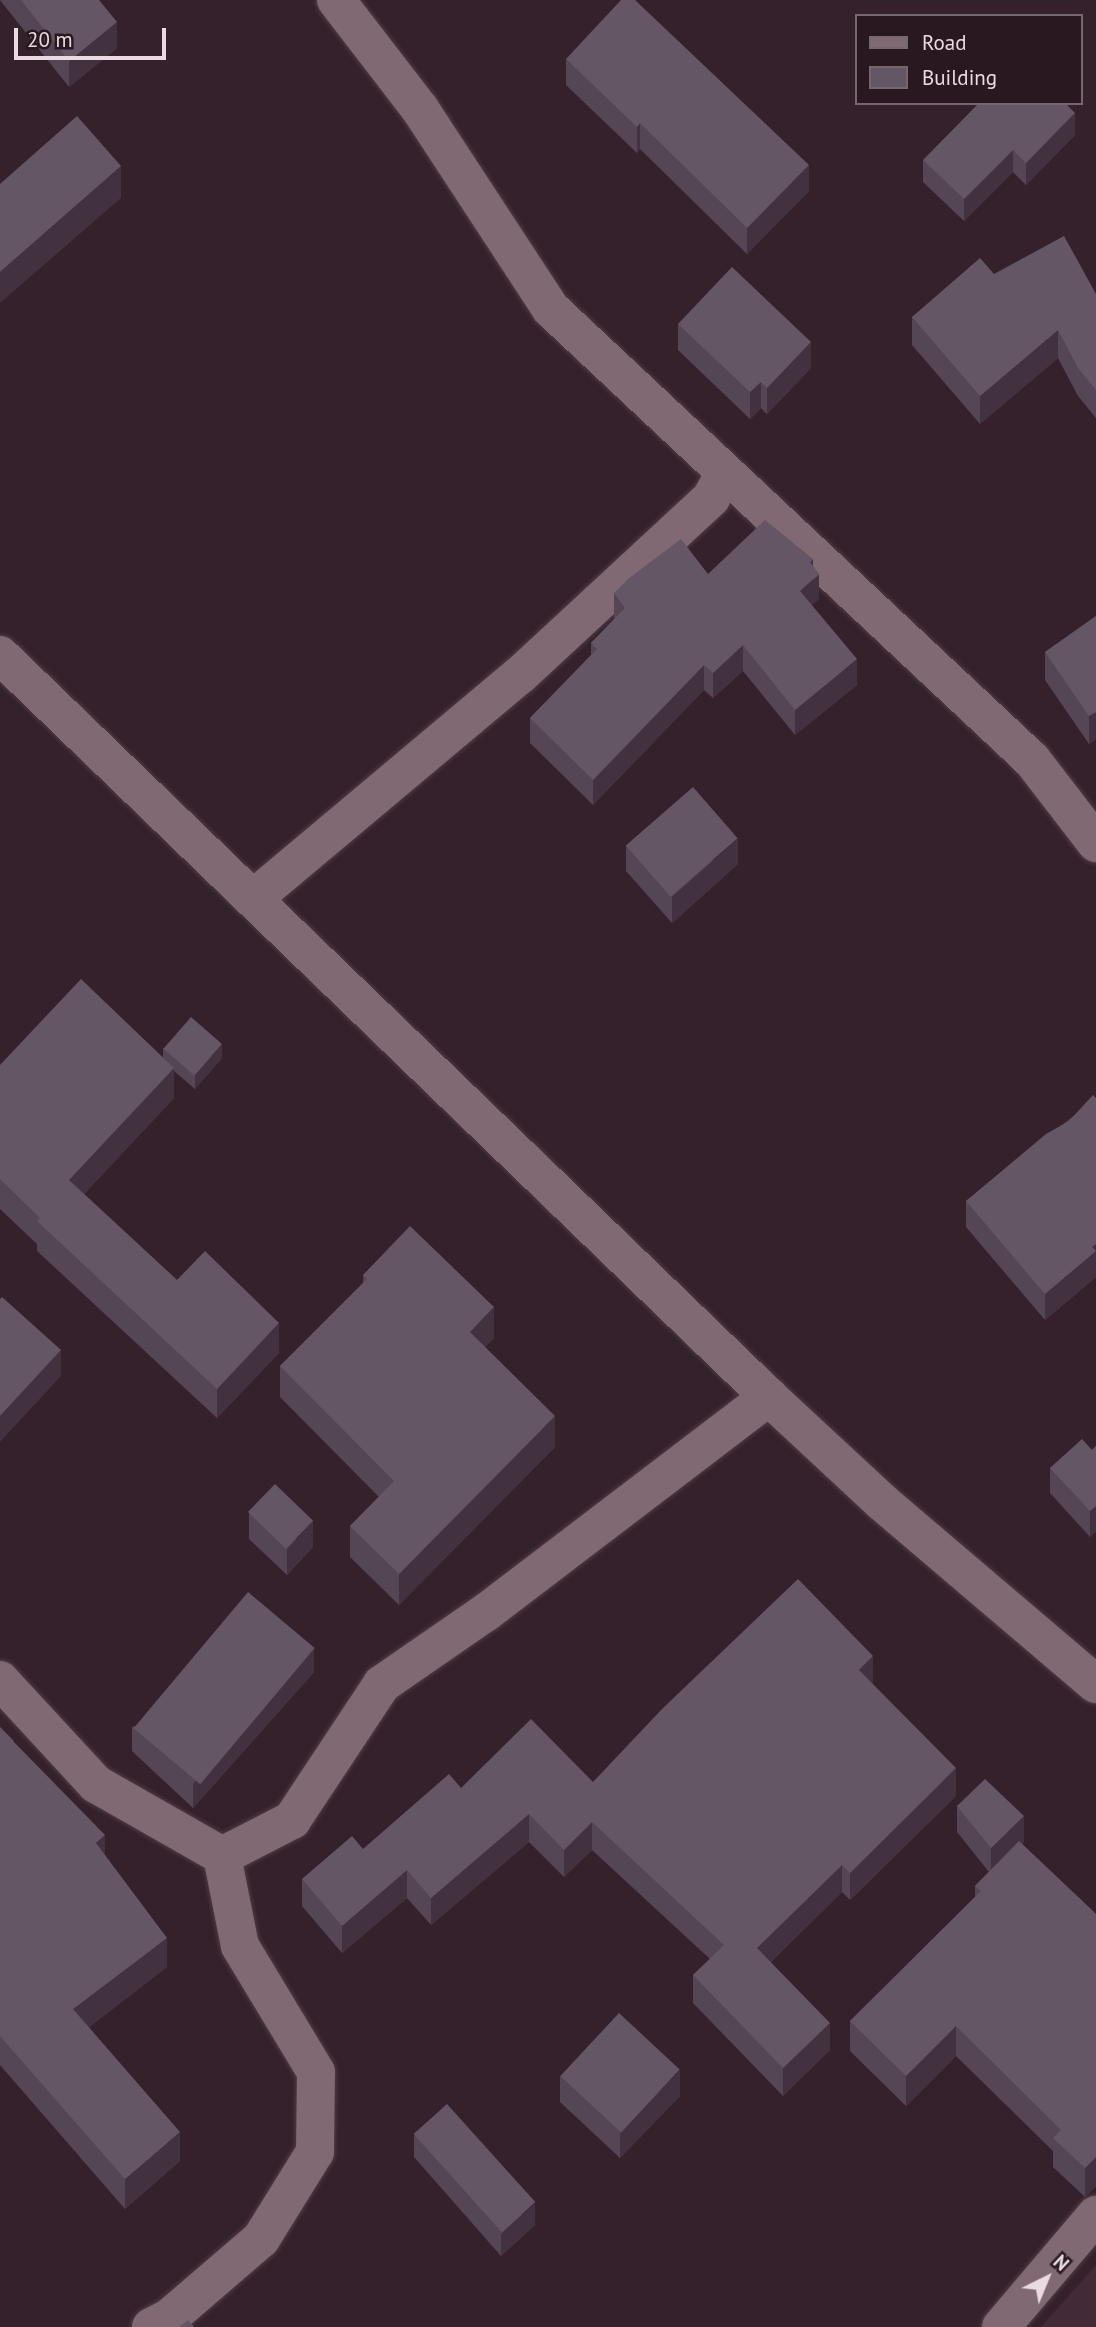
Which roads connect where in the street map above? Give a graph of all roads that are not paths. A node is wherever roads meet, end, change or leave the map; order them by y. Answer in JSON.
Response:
{"nodes":[{"id":1,"x":336,"y":0,"type":"edge"},
{"id":2,"x":725,"y":473,"type":"junction"},
{"id":3,"x":0,"y":655,"type":"edge"},
{"id":4,"x":1096,"y":844,"type":"edge"},
{"id":5,"x":254,"y":898,"type":"junction"},
{"id":6,"x":769,"y":1397,"type":"junction"},
{"id":7,"x":0,"y":1680,"type":"edge"},
{"id":8,"x":1096,"y":1684,"type":"edge"},
{"id":9,"x":222,"y":1856,"type":"junction"},
{"id":10,"x":1096,"y":2215,"type":"edge"},
{"id":11,"x":151,"y":2327,"type":"edge"},
{"id":12,"x":1001,"y":2327,"type":"edge"}],
"edges":[{"from":1,"to":2,"type":"street"},
{"from":2,"to":4,"type":"street"},
{"from":2,"to":5,"type":"street"},
{"from":3,"to":5,"type":"street"},
{"from":5,"to":6,"type":"street"},
{"from":6,"to":8,"type":"street"},
{"from":6,"to":9,"type":"street"},
{"from":7,"to":9,"type":"street"},
{"from":9,"to":11,"type":"street"},
{"from":10,"to":12,"type":"street"}]}
